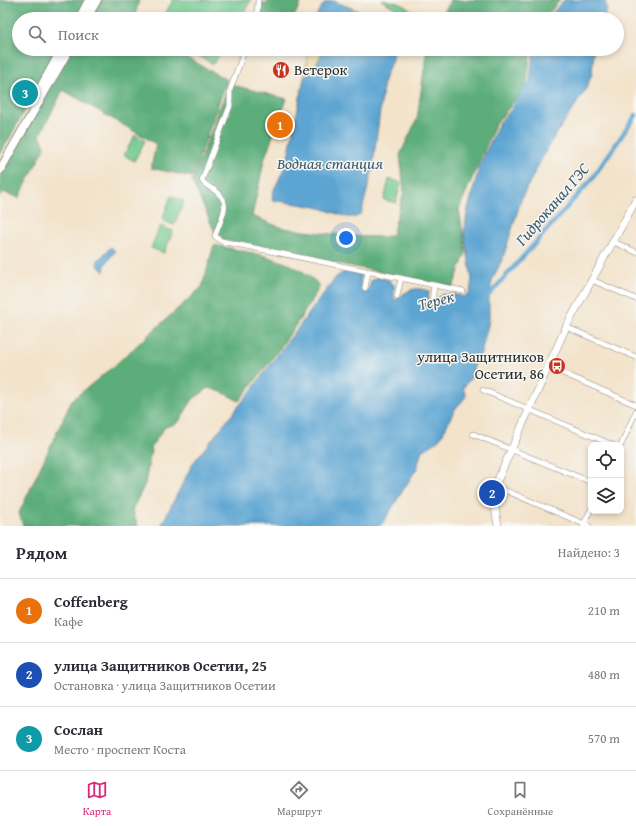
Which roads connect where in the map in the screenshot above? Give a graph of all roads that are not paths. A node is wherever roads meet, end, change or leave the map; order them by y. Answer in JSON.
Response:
{"nodes":[{"id":1,"x":89,"y":0,"type":"edge"},
{"id":2,"x":97,"y":0,"type":"edge"},
{"id":3,"x":258,"y":0,"type":"edge"},
{"id":4,"x":83,"y":12,"type":"edge"},
{"id":5,"x":90,"y":12,"type":"edge"},
{"id":6,"x":257,"y":12,"type":"edge"},
{"id":7,"x":58,"y":56,"type":"edge"},
{"id":8,"x":65,"y":56,"type":"edge"},
{"id":9,"x":242,"y":56,"type":"edge"},
{"id":10,"x":0,"y":158,"type":"edge"},
{"id":11,"x":0,"y":170,"type":"edge"},
{"id":12,"x":636,"y":200,"type":"edge"},
{"id":13,"x":634,"y":209,"type":"edge"},
{"id":14,"x":614,"y":242,"type":"junction"},
{"id":15,"x":636,"y":252,"type":"edge"},
{"id":16,"x":368,"y":272,"type":"junction"},
{"id":17,"x":402,"y":278,"type":"junction"},
{"id":18,"x":592,"y":280,"type":"junction"},
{"id":19,"x":434,"y":285,"type":"junction"},
{"id":20,"x":365,"y":288,"type":"dead end"},
{"id":21,"x":463,"y":291,"type":"dead end"},
{"id":22,"x":397,"y":296,"type":"dead end"},
{"id":23,"x":636,"y":299,"type":"edge"},
{"id":24,"x":432,"y":302,"type":"dead end"},
{"id":25,"x":566,"y":327,"type":"junction"},
{"id":26,"x":636,"y":357,"type":"edge"},
{"id":27,"x":549,"y":367,"type":"junction"},
{"id":28,"x":483,"y":390,"type":"dead end"},
{"id":29,"x":636,"y":406,"type":"edge"},
{"id":30,"x":529,"y":408,"type":"junction"},
{"id":31,"x":636,"y":411,"type":"edge"},
{"id":32,"x":634,"y":418,"type":"edge"},
{"id":33,"x":473,"y":434,"type":"dead end"},
{"id":34,"x":606,"y":442,"type":"edge"},
{"id":35,"x":622,"y":442,"type":"edge"},
{"id":36,"x":511,"y":450,"type":"junction"},
{"id":37,"x":588,"y":481,"type":"edge"},
{"id":38,"x":496,"y":486,"type":"junction"},
{"id":39,"x":589,"y":514,"type":"edge"},
{"id":40,"x":585,"y":525,"type":"edge"},
{"id":41,"x":498,"y":526,"type":"edge"}],
"edges":[{"from":1,"to":4,"type":"main road"},
{"from":2,"to":5,"type":"main road"},
{"from":3,"to":6,"type":"street"},
{"from":7,"to":10,"type":"main road"},
{"from":8,"to":11,"type":"main road"},
{"from":9,"to":16,"type":"street"},
{"from":12,"to":13,"type":"street"},
{"from":13,"to":14,"type":"street"},
{"from":14,"to":15,"type":"street"},
{"from":14,"to":18,"type":"street"},
{"from":16,"to":17,"type":"street"},
{"from":16,"to":20,"type":"street"},
{"from":17,"to":19,"type":"street"},
{"from":17,"to":22,"type":"street"},
{"from":18,"to":23,"type":"street"},
{"from":18,"to":25,"type":"street"},
{"from":19,"to":21,"type":"street"},
{"from":19,"to":24,"type":"street"},
{"from":25,"to":26,"type":"street"},
{"from":25,"to":27,"type":"street"},
{"from":27,"to":29,"type":"street"},
{"from":27,"to":30,"type":"street"},
{"from":28,"to":30,"type":"street"},
{"from":30,"to":34,"type":"street"},
{"from":30,"to":36,"type":"street"},
{"from":31,"to":32,"type":"street"},
{"from":32,"to":35,"type":"street"},
{"from":33,"to":36,"type":"street"},
{"from":36,"to":37,"type":"street"},
{"from":36,"to":38,"type":"street"},
{"from":38,"to":40,"type":"street"},
{"from":38,"to":41,"type":"street"},
{"from":39,"to":40,"type":"street"}]}
